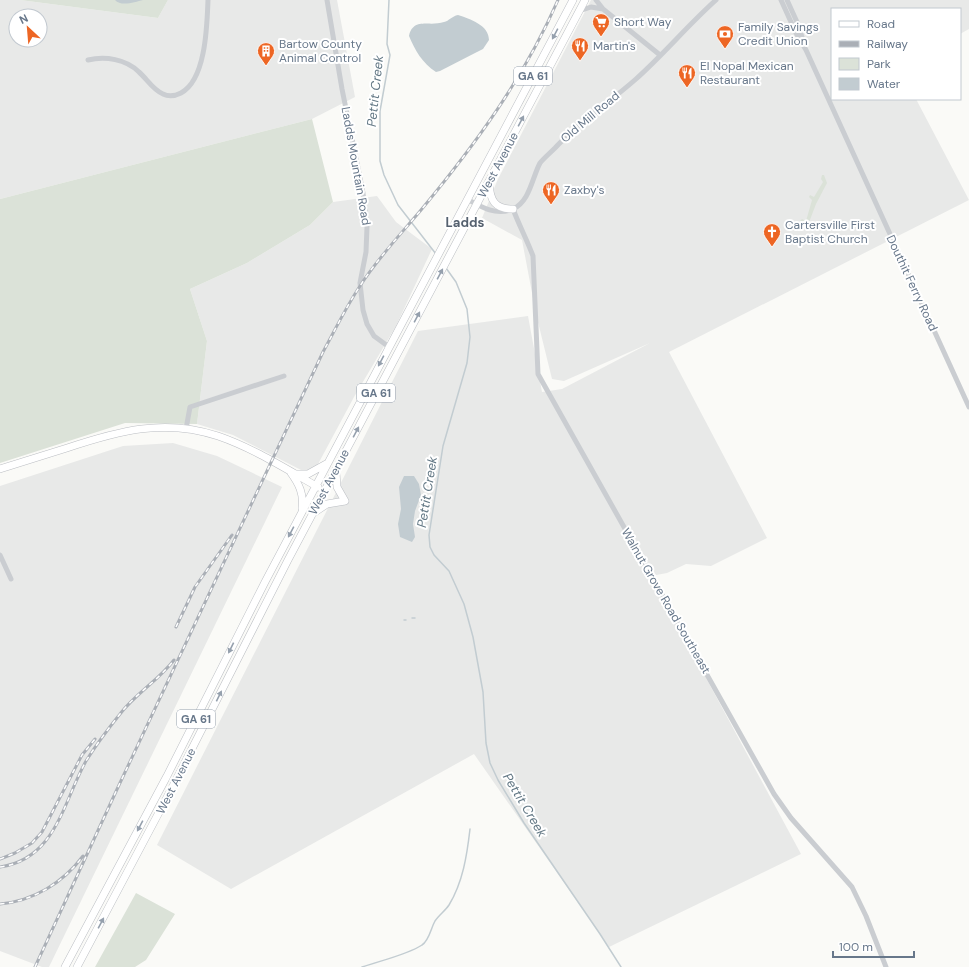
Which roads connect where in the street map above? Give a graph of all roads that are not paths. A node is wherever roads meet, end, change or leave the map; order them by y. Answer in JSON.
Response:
{"nodes":[{"id":1,"x":208,"y":0,"type":"edge"},
{"id":2,"x":327,"y":0,"type":"edge"},
{"id":3,"x":573,"y":0,"type":"edge"},
{"id":4,"x":585,"y":0,"type":"edge"},
{"id":5,"x":596,"y":0,"type":"edge"},
{"id":6,"x":716,"y":0,"type":"edge"},
{"id":7,"x":781,"y":0,"type":"edge"},
{"id":8,"x":787,"y":0,"type":"edge"},
{"id":9,"x":603,"y":9,"type":"junction"},
{"id":10,"x":579,"y":11,"type":"junction"},
{"id":11,"x":806,"y":50,"type":"junction"},
{"id":12,"x":660,"y":55,"type":"junction"},
{"id":13,"x":88,"y":60,"type":"dead end"},
{"id":14,"x":489,"y":182,"type":"junction"},
{"id":15,"x":467,"y":200,"type":"junction"},
{"id":16,"x":477,"y":204,"type":"junction"},
{"id":17,"x":513,"y":209,"type":"junction"},
{"id":18,"x":389,"y":347,"type":"junction"},
{"id":19,"x":284,"y":376,"type":"dead end"},
{"id":20,"x":969,"y":407,"type":"edge"},
{"id":21,"x":186,"y":429,"type":"junction"},
{"id":22,"x":327,"y":462,"type":"junction"},
{"id":23,"x":0,"y":469,"type":"edge"},
{"id":24,"x":336,"y":469,"type":"junction"},
{"id":25,"x":293,"y":473,"type":"junction"},
{"id":26,"x":316,"y":486,"type":"junction"},
{"id":27,"x":324,"y":491,"type":"junction"},
{"id":28,"x":302,"y":511,"type":"junction"},
{"id":29,"x":311,"y":516,"type":"junction"},
{"id":30,"x":0,"y":555,"type":"edge"},
{"id":31,"x":11,"y":579,"type":"dead end"},
{"id":32,"x":65,"y":967,"type":"edge"},
{"id":33,"x":77,"y":967,"type":"edge"},
{"id":34,"x":886,"y":967,"type":"edge"}],
"edges":[{"from":1,"to":13,"type":"street"},
{"from":2,"to":18,"type":"street","name":"Ladds Mountain Road"},
{"from":3,"to":15,"type":"main road","name":"West Avenue","number":"GA 61","one_way":true},
{"from":4,"to":10,"type":"main road","name":"West Avenue","number":"GA 61"},
{"from":5,"to":9,"type":"street"},
{"from":6,"to":12,"type":"street","name":"Old Mill Road"},
{"from":7,"to":11,"type":"street","name":"Douthit Ferry Road"},
{"from":8,"to":11,"type":"street","name":"Douthit Ferry Road"},
{"from":9,"to":10,"type":"street"},
{"from":9,"to":12,"type":"street"},
{"from":14,"to":10,"type":"main road","name":"West Avenue","number":"GA 61","one_way":true},
{"from":11,"to":20,"type":"street","name":"Douthit Ferry Road"},
{"from":12,"to":17,"type":"street","name":"Old Mill Road"},
{"from":14,"to":16,"type":"main road","name":"West Avenue","number":"GA 61"},
{"from":14,"to":17,"type":"main road"},
{"from":15,"to":16,"type":"street"},
{"from":15,"to":18,"type":"main road","name":"West Avenue","number":"GA 61"},
{"from":16,"to":17,"type":"street"},
{"from":24,"to":16,"type":"main road","name":"West Avenue","number":"GA 61","one_way":true},
{"from":17,"to":34,"type":"street","name":"Walnut Grove Road Southeast"},
{"from":18,"to":22,"type":"main road","name":"West Avenue","number":"GA 61","one_way":true},
{"from":19,"to":21,"type":"street"},
{"from":21,"to":23,"type":"main road"},
{"from":21,"to":25,"type":"main road"},
{"from":22,"to":25,"type":"main road"},
{"from":22,"to":26,"type":"main road","name":"West Avenue","number":"GA 61"},
{"from":24,"to":27,"type":"main road","name":"West Avenue","number":"GA 61"},
{"from":24,"to":29,"type":"main road"},
{"from":25,"to":26,"type":"main road"},
{"from":25,"to":28,"type":"main road"},
{"from":26,"to":27,"type":"main road"},
{"from":26,"to":28,"type":"main road","name":"West Avenue","number":"GA 61"},
{"from":27,"to":29,"type":"main road","name":"West Avenue","number":"GA 61"},
{"from":28,"to":32,"type":"main road","name":"West Avenue","number":"GA 61","one_way":true},
{"from":33,"to":29,"type":"main road","name":"West Avenue","number":"GA 61","one_way":true},
{"from":30,"to":31,"type":"street"}]}
